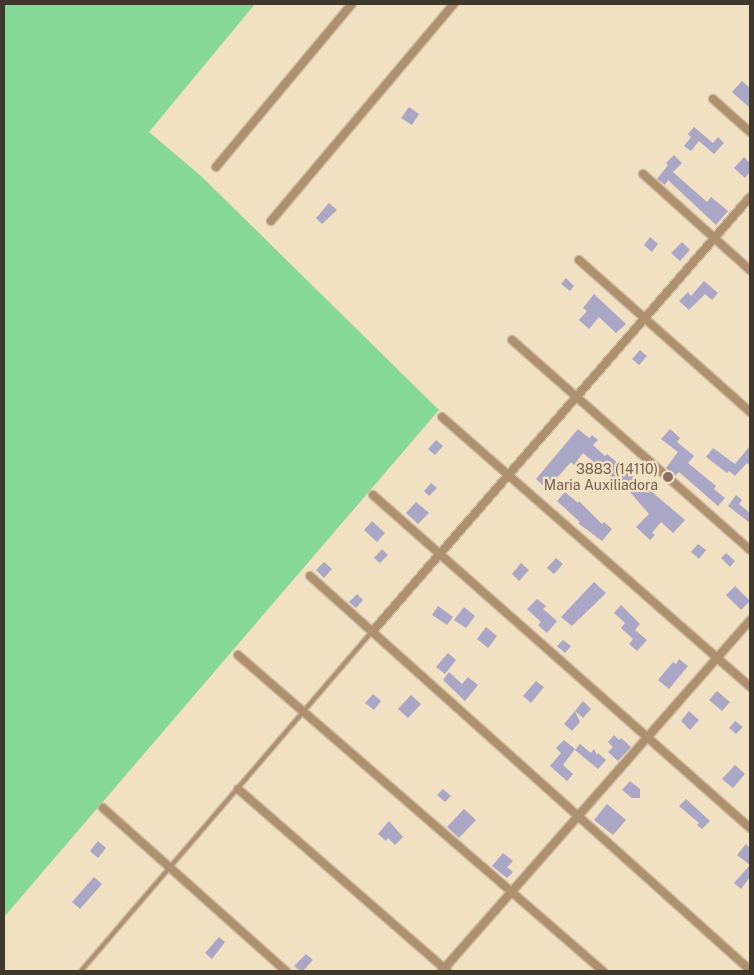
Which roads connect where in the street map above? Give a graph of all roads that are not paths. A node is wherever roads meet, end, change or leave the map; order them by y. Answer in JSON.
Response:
{"nodes":[{"id":1,"x":352,"y":4,"type":"edge"},
{"id":2,"x":454,"y":4,"type":"edge"},
{"id":3,"x":713,"y":99,"type":"dead end"},
{"id":4,"x":750,"y":132,"type":"edge"},
{"id":5,"x":216,"y":167,"type":"dead end"},
{"id":6,"x":643,"y":174,"type":"dead end"},
{"id":7,"x":750,"y":197,"type":"edge"},
{"id":8,"x":271,"y":222,"type":"dead end"},
{"id":9,"x":714,"y":238,"type":"junction"},
{"id":10,"x":579,"y":260,"type":"dead end"},
{"id":11,"x":750,"y":270,"type":"edge"},
{"id":12,"x":644,"y":318,"type":"junction"},
{"id":13,"x":512,"y":340,"type":"dead end"},
{"id":14,"x":577,"y":397,"type":"junction"},
{"id":15,"x":750,"y":412,"type":"edge"},
{"id":16,"x":442,"y":417,"type":"dead end"},
{"id":17,"x":508,"y":475,"type":"junction"},
{"id":18,"x":374,"y":495,"type":"dead end"},
{"id":19,"x":750,"y":550,"type":"edge"},
{"id":20,"x":440,"y":554,"type":"junction"},
{"id":21,"x":310,"y":576,"type":"dead end"},
{"id":22,"x":750,"y":620,"type":"edge"},
{"id":23,"x":372,"y":632,"type":"junction"},
{"id":24,"x":238,"y":655,"type":"dead end"},
{"id":25,"x":717,"y":658,"type":"junction"},
{"id":26,"x":750,"y":687,"type":"edge"},
{"id":27,"x":304,"y":712,"type":"junction"},
{"id":28,"x":648,"y":737,"type":"junction"},
{"id":29,"x":238,"y":789,"type":"junction"},
{"id":30,"x":103,"y":808,"type":"dead end"},
{"id":31,"x":577,"y":817,"type":"junction"},
{"id":32,"x":750,"y":828,"type":"edge"},
{"id":33,"x":170,"y":868,"type":"junction"},
{"id":34,"x":512,"y":892,"type":"junction"},
{"id":35,"x":444,"y":970,"type":"edge"},
{"id":36,"x":750,"y":970,"type":"edge"},
{"id":37,"x":81,"y":971,"type":"edge"},
{"id":38,"x":286,"y":971,"type":"edge"},
{"id":39,"x":603,"y":971,"type":"edge"}],
"edges":[{"from":1,"to":5,"type":"street"},
{"from":2,"to":8,"type":"street"},
{"from":3,"to":4,"type":"street"},
{"from":6,"to":9,"type":"street"},
{"from":7,"to":9,"type":"street"},
{"from":9,"to":11,"type":"street"},
{"from":9,"to":12,"type":"street"},
{"from":10,"to":12,"type":"street"},
{"from":12,"to":14,"type":"street"},
{"from":12,"to":15,"type":"street"},
{"from":13,"to":14,"type":"street"},
{"from":14,"to":17,"type":"street"},
{"from":14,"to":19,"type":"street"},
{"from":16,"to":17,"type":"street"},
{"from":17,"to":20,"type":"street"},
{"from":17,"to":25,"type":"street"},
{"from":18,"to":20,"type":"street"},
{"from":20,"to":23,"type":"street"},
{"from":20,"to":28,"type":"street"},
{"from":21,"to":23,"type":"street"},
{"from":22,"to":25,"type":"street"},
{"from":23,"to":27,"type":"lane"},
{"from":23,"to":31,"type":"street"},
{"from":24,"to":27,"type":"street"},
{"from":25,"to":26,"type":"street"},
{"from":25,"to":28,"type":"street"},
{"from":27,"to":29,"type":"lane"},
{"from":27,"to":34,"type":"street"},
{"from":28,"to":31,"type":"street"},
{"from":28,"to":32,"type":"street"},
{"from":29,"to":33,"type":"lane"},
{"from":29,"to":35,"type":"street"},
{"from":30,"to":33,"type":"street"},
{"from":31,"to":34,"type":"street"},
{"from":31,"to":36,"type":"street"},
{"from":33,"to":37,"type":"lane"},
{"from":33,"to":38,"type":"street"},
{"from":34,"to":35,"type":"street"},
{"from":34,"to":39,"type":"street"}]}
